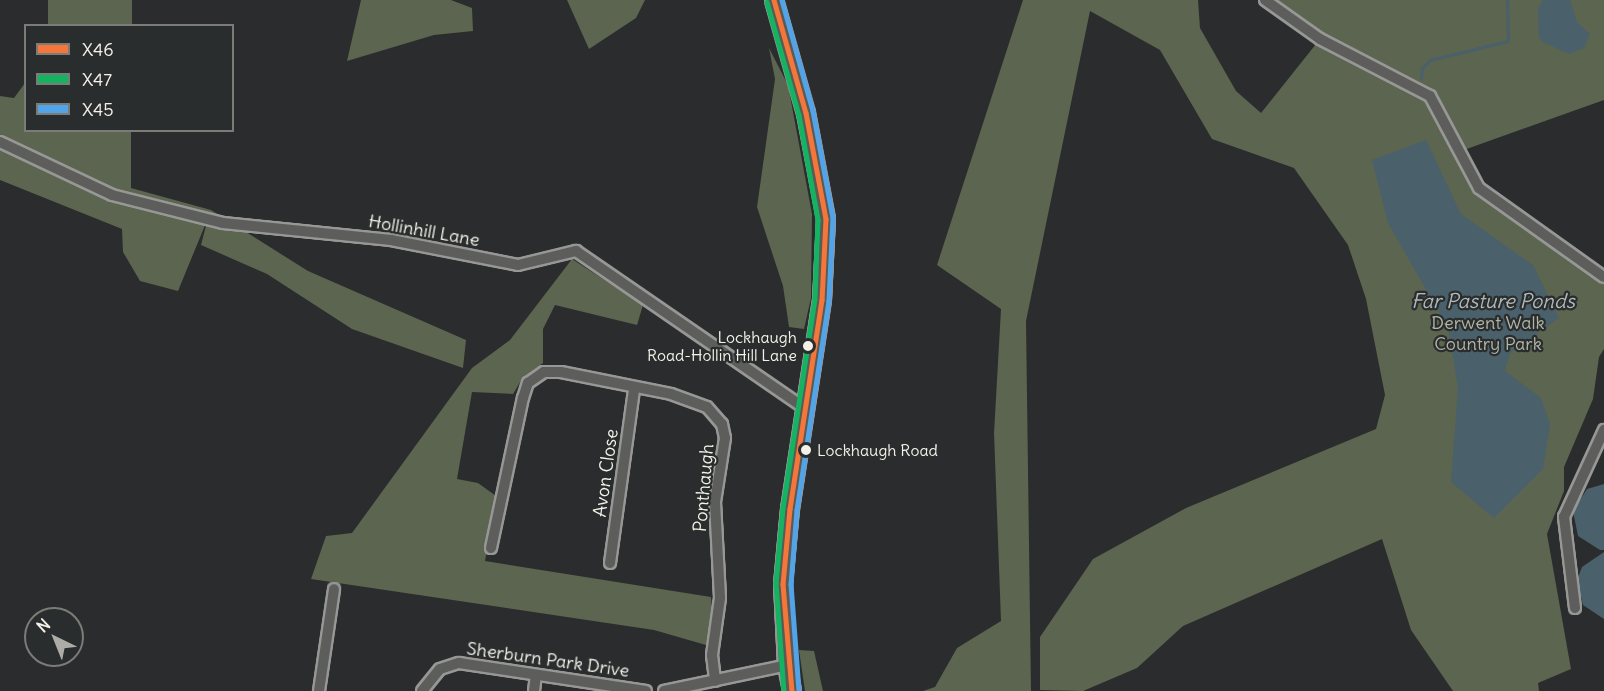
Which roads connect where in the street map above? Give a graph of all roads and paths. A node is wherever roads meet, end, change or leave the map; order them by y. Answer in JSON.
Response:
{"nodes":[{"id":1,"x":774,"y":0,"type":"edge"},
{"id":2,"x":1265,"y":0,"type":"edge"},
{"id":3,"x":0,"y":142,"type":"edge"},
{"id":4,"x":1602,"y":277,"type":"edge"},
{"id":5,"x":634,"y":389,"type":"junction"},
{"id":6,"x":806,"y":409,"type":"junction"},
{"id":7,"x":1604,"y":430,"type":"edge"},
{"id":8,"x":491,"y":548,"type":"dead end"},
{"id":9,"x":610,"y":563,"type":"dead end"},
{"id":10,"x":334,"y":589,"type":"dead end"},
{"id":11,"x":1575,"y":608,"type":"dead end"},
{"id":12,"x":787,"y":665,"type":"junction"},
{"id":13,"x":536,"y":675,"type":"junction"},
{"id":14,"x":716,"y":681,"type":"junction"},
{"id":15,"x":319,"y":691,"type":"edge"},
{"id":16,"x":422,"y":691,"type":"edge"},
{"id":17,"x":534,"y":691,"type":"edge"},
{"id":18,"x":646,"y":691,"type":"edge"},
{"id":19,"x":664,"y":691,"type":"edge"},
{"id":20,"x":792,"y":691,"type":"edge"}],
"edges":[{"from":1,"to":6,"type":"main road"},
{"from":2,"to":4,"type":"street"},
{"from":3,"to":6,"type":"street","name":"Hollinhill Lane"},
{"from":5,"to":8,"type":"street","name":"Ponthaugh"},
{"from":5,"to":9,"type":"street","name":"Avon Close"},
{"from":5,"to":14,"type":"street","name":"Ponthaugh"},
{"from":6,"to":12,"type":"main road"},
{"from":7,"to":11,"type":"street"},
{"from":10,"to":15,"type":"street"},
{"from":12,"to":14,"type":"street"},
{"from":12,"to":20,"type":"main road"},
{"from":13,"to":16,"type":"street","name":"Sherburn Park Drive"},
{"from":13,"to":17,"type":"street"},
{"from":13,"to":18,"type":"street","name":"Sherburn Park Drive"},
{"from":14,"to":19,"type":"street"}]}
